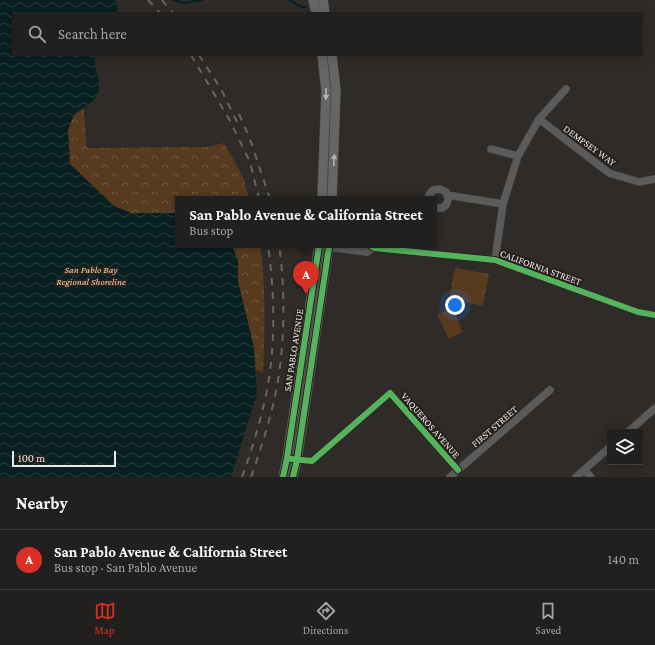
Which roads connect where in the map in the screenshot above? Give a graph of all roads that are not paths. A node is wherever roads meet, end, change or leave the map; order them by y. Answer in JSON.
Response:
{"nodes":[{"id":1,"x":313,"y":0,"type":"edge"},
{"id":2,"x":323,"y":0,"type":"edge"},
{"id":3,"x":316,"y":12,"type":"edge"},
{"id":4,"x":325,"y":12,"type":"edge"},
{"id":5,"x":322,"y":56,"type":"edge"},
{"id":6,"x":332,"y":56,"type":"edge"},
{"id":7,"x":566,"y":89,"type":"dead end"},
{"id":8,"x":539,"y":119,"type":"junction"},
{"id":9,"x":491,"y":149,"type":"dead end"},
{"id":10,"x":518,"y":156,"type":"junction"},
{"id":11,"x":655,"y":178,"type":"edge"},
{"id":12,"x":448,"y":195,"type":"junction"},
{"id":13,"x":322,"y":196,"type":"edge"},
{"id":14,"x":332,"y":196,"type":"edge"},
{"id":15,"x":429,"y":196,"type":"edge"},
{"id":16,"x":503,"y":204,"type":"junction"},
{"id":17,"x":437,"y":209,"type":"edge"},
{"id":18,"x":319,"y":248,"type":"edge"},
{"id":19,"x":329,"y":248,"type":"edge"},
{"id":20,"x":342,"y":248,"type":"edge"},
{"id":21,"x":370,"y":248,"type":"edge"},
{"id":22,"x":390,"y":248,"type":"edge"},
{"id":23,"x":495,"y":260,"type":"junction"},
{"id":24,"x":655,"y":315,"type":"edge"},
{"id":25,"x":550,"y":390,"type":"dead end"},
{"id":26,"x":655,"y":409,"type":"edge"},
{"id":27,"x":632,"y":429,"type":"edge"},
{"id":28,"x":607,"y":450,"type":"edge"},
{"id":29,"x":287,"y":458,"type":"junction"},
{"id":30,"x":297,"y":460,"type":"junction"},
{"id":31,"x":458,"y":470,"type":"junction"},
{"id":32,"x":584,"y":470,"type":"junction"},
{"id":33,"x":283,"y":477,"type":"edge"},
{"id":34,"x":293,"y":477,"type":"edge"},
{"id":35,"x":450,"y":477,"type":"edge"},
{"id":36,"x":576,"y":477,"type":"edge"},
{"id":37,"x":591,"y":477,"type":"edge"}],
"edges":[{"from":1,"to":3,"type":"main road"},
{"from":2,"to":4,"type":"main road"},
{"from":5,"to":13,"type":"main road","one_way":true},
{"from":14,"to":6,"type":"main road","one_way":true},
{"from":7,"to":8,"type":"street"},
{"from":8,"to":10,"type":"street"},
{"from":8,"to":11,"type":"street","name":"DEMPSEY WAY"},
{"from":9,"to":10,"type":"street"},
{"from":10,"to":16,"type":"street"},
{"from":12,"to":15,"type":"street"},
{"from":12,"to":16,"type":"street"},
{"from":12,"to":17,"type":"street"},
{"from":16,"to":23,"type":"street"},
{"from":18,"to":29,"type":"main road","name":"SAN PABLO AVENUE"},
{"from":19,"to":30,"type":"main road","name":"SAN PABLO AVENUE"},
{"from":20,"to":21,"type":"street","name":"CALIFORNIA STREET"},
{"from":22,"to":23,"type":"street","name":"CALIFORNIA STREET"},
{"from":23,"to":24,"type":"street","name":"CALIFORNIA STREET"},
{"from":25,"to":31,"type":"street","name":"FIRST STREET"},
{"from":26,"to":27,"type":"street"},
{"from":28,"to":32,"type":"street"},
{"from":29,"to":30,"type":"street"},
{"from":29,"to":33,"type":"main road","name":"SAN PABLO AVENUE"},
{"from":30,"to":31,"type":"street","name":"VAQUEROS AVENUE"},
{"from":30,"to":34,"type":"main road","name":"SAN PABLO AVENUE"},
{"from":31,"to":35,"type":"street","name":"FIRST STREET"},
{"from":32,"to":36,"type":"street"},
{"from":32,"to":37,"type":"street"}]}
